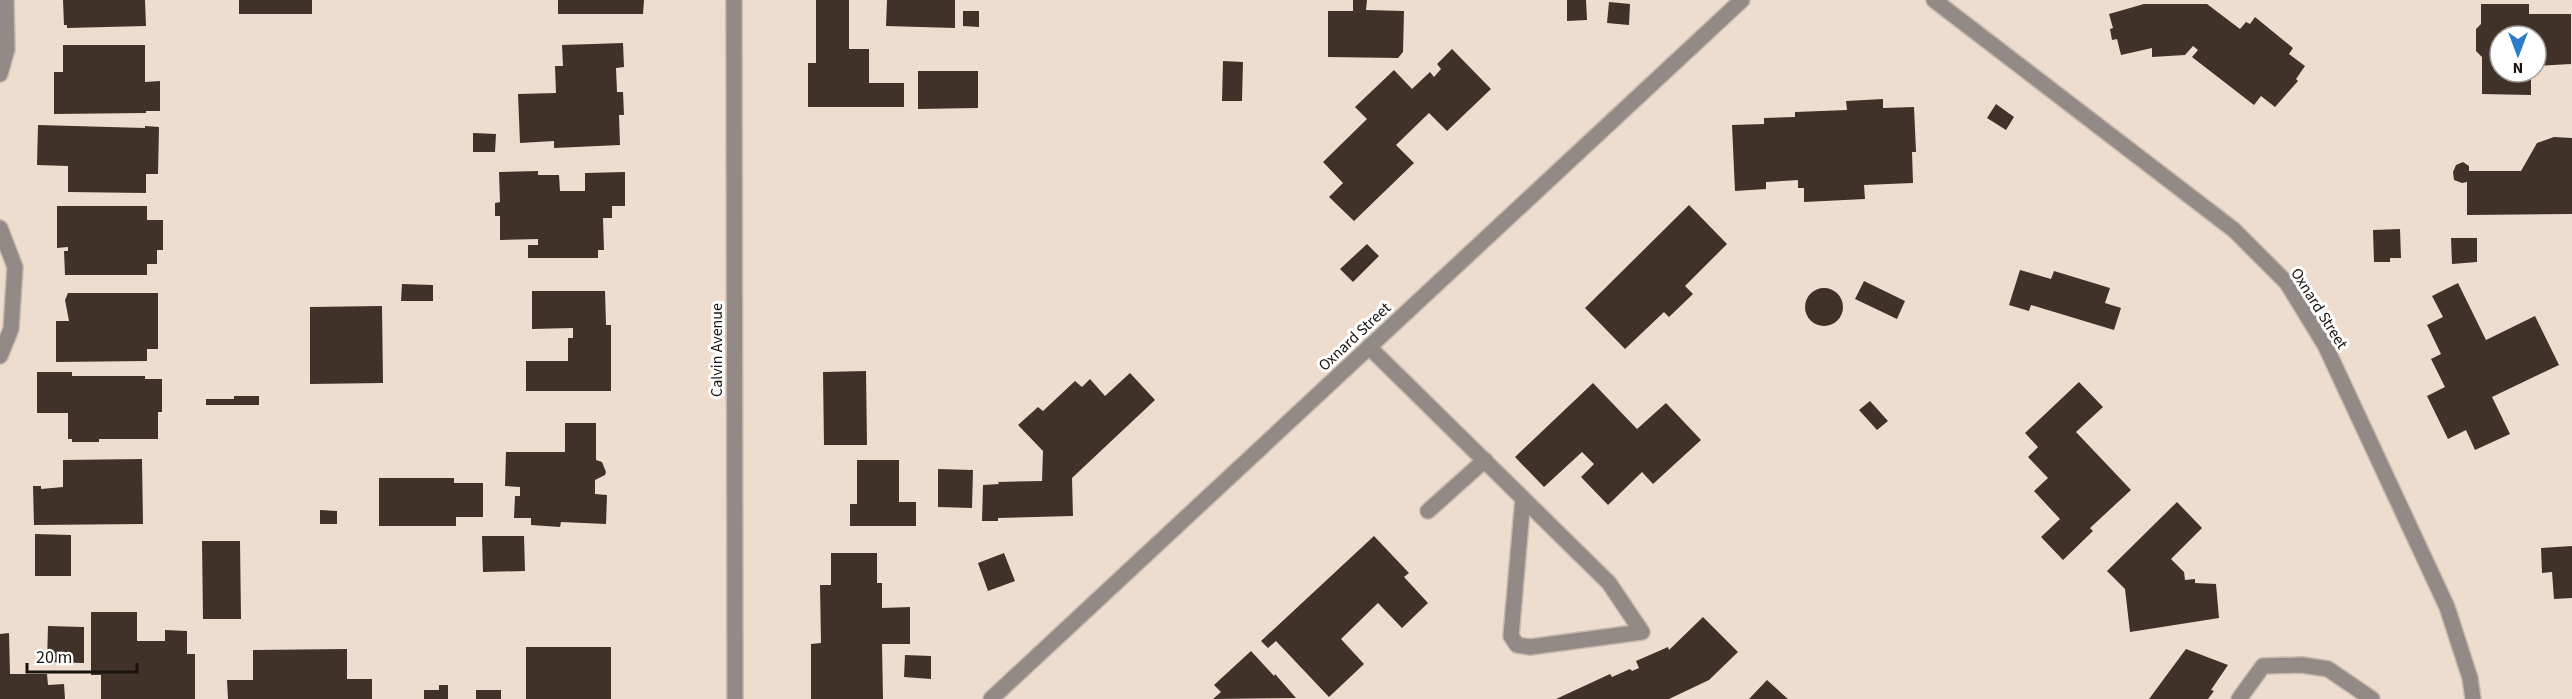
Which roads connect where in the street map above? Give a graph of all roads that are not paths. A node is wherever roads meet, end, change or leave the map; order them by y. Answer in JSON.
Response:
{"nodes":[{"id":1,"x":6,"y":0,"type":"edge"},
{"id":2,"x":734,"y":0,"type":"edge"},
{"id":3,"x":1742,"y":0,"type":"edge"},
{"id":4,"x":1934,"y":0,"type":"edge"},
{"id":5,"x":0,"y":74,"type":"edge"},
{"id":6,"x":0,"y":228,"type":"edge"},
{"id":7,"x":1369,"y":347,"type":"junction"},
{"id":8,"x":0,"y":356,"type":"edge"},
{"id":9,"x":1485,"y":460,"type":"junction"},
{"id":10,"x":1523,"y":498,"type":"junction"},
{"id":11,"x":1428,"y":511,"type":"dead end"},
{"id":12,"x":735,"y":699,"type":"edge"},
{"id":13,"x":991,"y":699,"type":"edge"},
{"id":14,"x":2239,"y":699,"type":"edge"},
{"id":15,"x":2372,"y":699,"type":"edge"},
{"id":16,"x":2473,"y":699,"type":"edge"}],
"edges":[{"from":1,"to":5,"type":"street"},
{"from":2,"to":12,"type":"street","name":"Calvin Avenue"},
{"from":3,"to":7,"type":"street","name":"Oxnard Street"},
{"from":4,"to":16,"type":"street","name":"Oxnard Street"},
{"from":6,"to":8,"type":"street"},
{"from":7,"to":9,"type":"street"},
{"from":7,"to":13,"type":"street","name":"Oxnard Street"},
{"from":9,"to":10,"type":"street"},
{"from":9,"to":11,"type":"street"},
{"from":10,"to":10,"type":"street"},
{"from":14,"to":15,"type":"street"}]}
